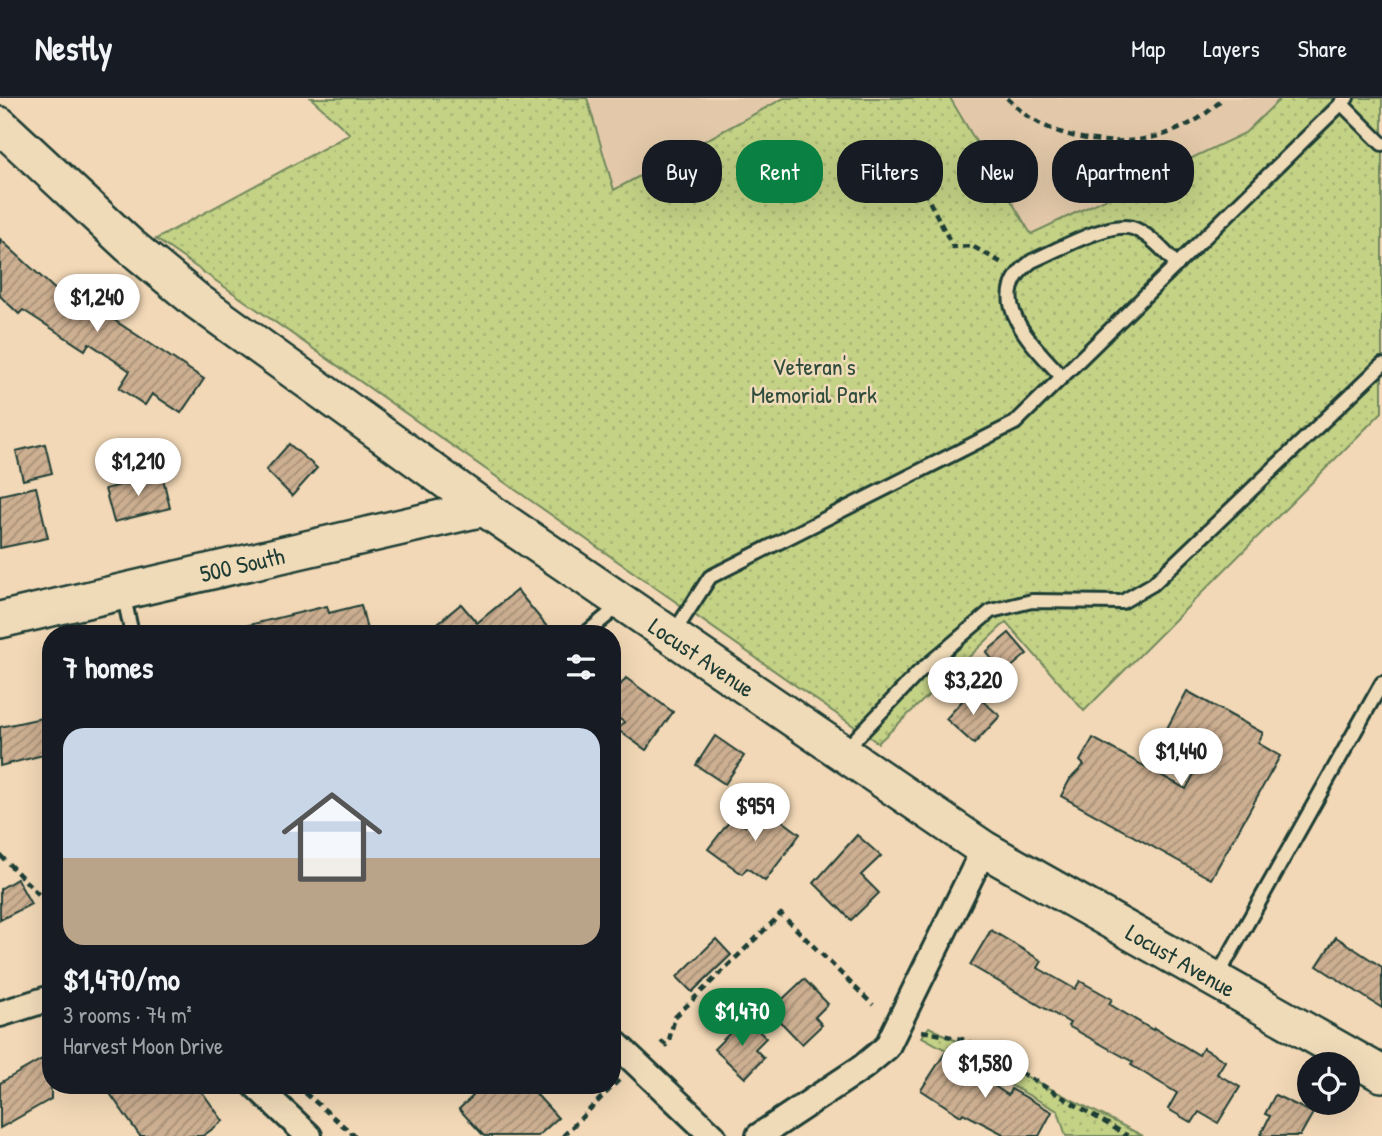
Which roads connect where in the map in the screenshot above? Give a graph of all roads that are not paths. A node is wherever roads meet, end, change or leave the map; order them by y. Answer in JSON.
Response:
{"nodes":[{"id":1,"x":1344,"y":101,"type":"edge"},
{"id":2,"x":0,"y":125,"type":"edge"},
{"id":3,"x":1382,"y":144,"type":"edge"},
{"id":4,"x":1177,"y":265,"type":"junction"},
{"id":5,"x":1382,"y":365,"type":"edge"},
{"id":6,"x":1062,"y":377,"type":"junction"},
{"id":7,"x":484,"y":508,"type":"junction"},
{"id":8,"x":122,"y":591,"type":"junction"},
{"id":9,"x":623,"y":603,"type":"junction"},
{"id":10,"x":0,"y":620,"type":"edge"},
{"id":11,"x":130,"y":625,"type":"edge"},
{"id":12,"x":596,"y":625,"type":"edge"},
{"id":13,"x":671,"y":636,"type":"junction"},
{"id":14,"x":1382,"y":683,"type":"edge"},
{"id":15,"x":842,"y":752,"type":"junction"},
{"id":16,"x":984,"y":849,"type":"junction"},
{"id":17,"x":1215,"y":980,"type":"junction"},
{"id":18,"x":42,"y":1001,"type":"edge"},
{"id":19,"x":0,"y":1014,"type":"edge"},
{"id":20,"x":621,"y":1049,"type":"edge"},
{"id":21,"x":1382,"y":1074,"type":"edge"},
{"id":22,"x":264,"y":1094,"type":"edge"},
{"id":23,"x":302,"y":1134,"type":"edge"},
{"id":24,"x":713,"y":1136,"type":"edge"},
{"id":25,"x":760,"y":1136,"type":"edge"}],
"edges":[{"from":1,"to":3,"type":"lane"},
{"from":1,"to":4,"type":"lane"},
{"from":2,"to":7,"type":"street","name":"Locust Avenue"},
{"from":4,"to":6,"type":"lane"},
{"from":4,"to":6,"type":"lane"},
{"from":5,"to":15,"type":"lane"},
{"from":6,"to":13,"type":"lane"},
{"from":7,"to":8,"type":"street","name":"500 South"},
{"from":7,"to":9,"type":"street","name":"Locust Avenue"},
{"from":8,"to":10,"type":"street","name":"500 South"},
{"from":8,"to":11,"type":"lane"},
{"from":9,"to":12,"type":"lane"},
{"from":9,"to":13,"type":"street","name":"Locust Avenue"},
{"from":13,"to":15,"type":"street","name":"Locust Avenue"},
{"from":14,"to":17,"type":"lane"},
{"from":15,"to":16,"type":"street","name":"Locust Avenue"},
{"from":16,"to":17,"type":"street","name":"Locust Avenue"},
{"from":16,"to":25,"type":"street"},
{"from":17,"to":21,"type":"street","name":"Locust Avenue"},
{"from":18,"to":19,"type":"street"},
{"from":20,"to":24,"type":"street"},
{"from":22,"to":23,"type":"street"}]}
